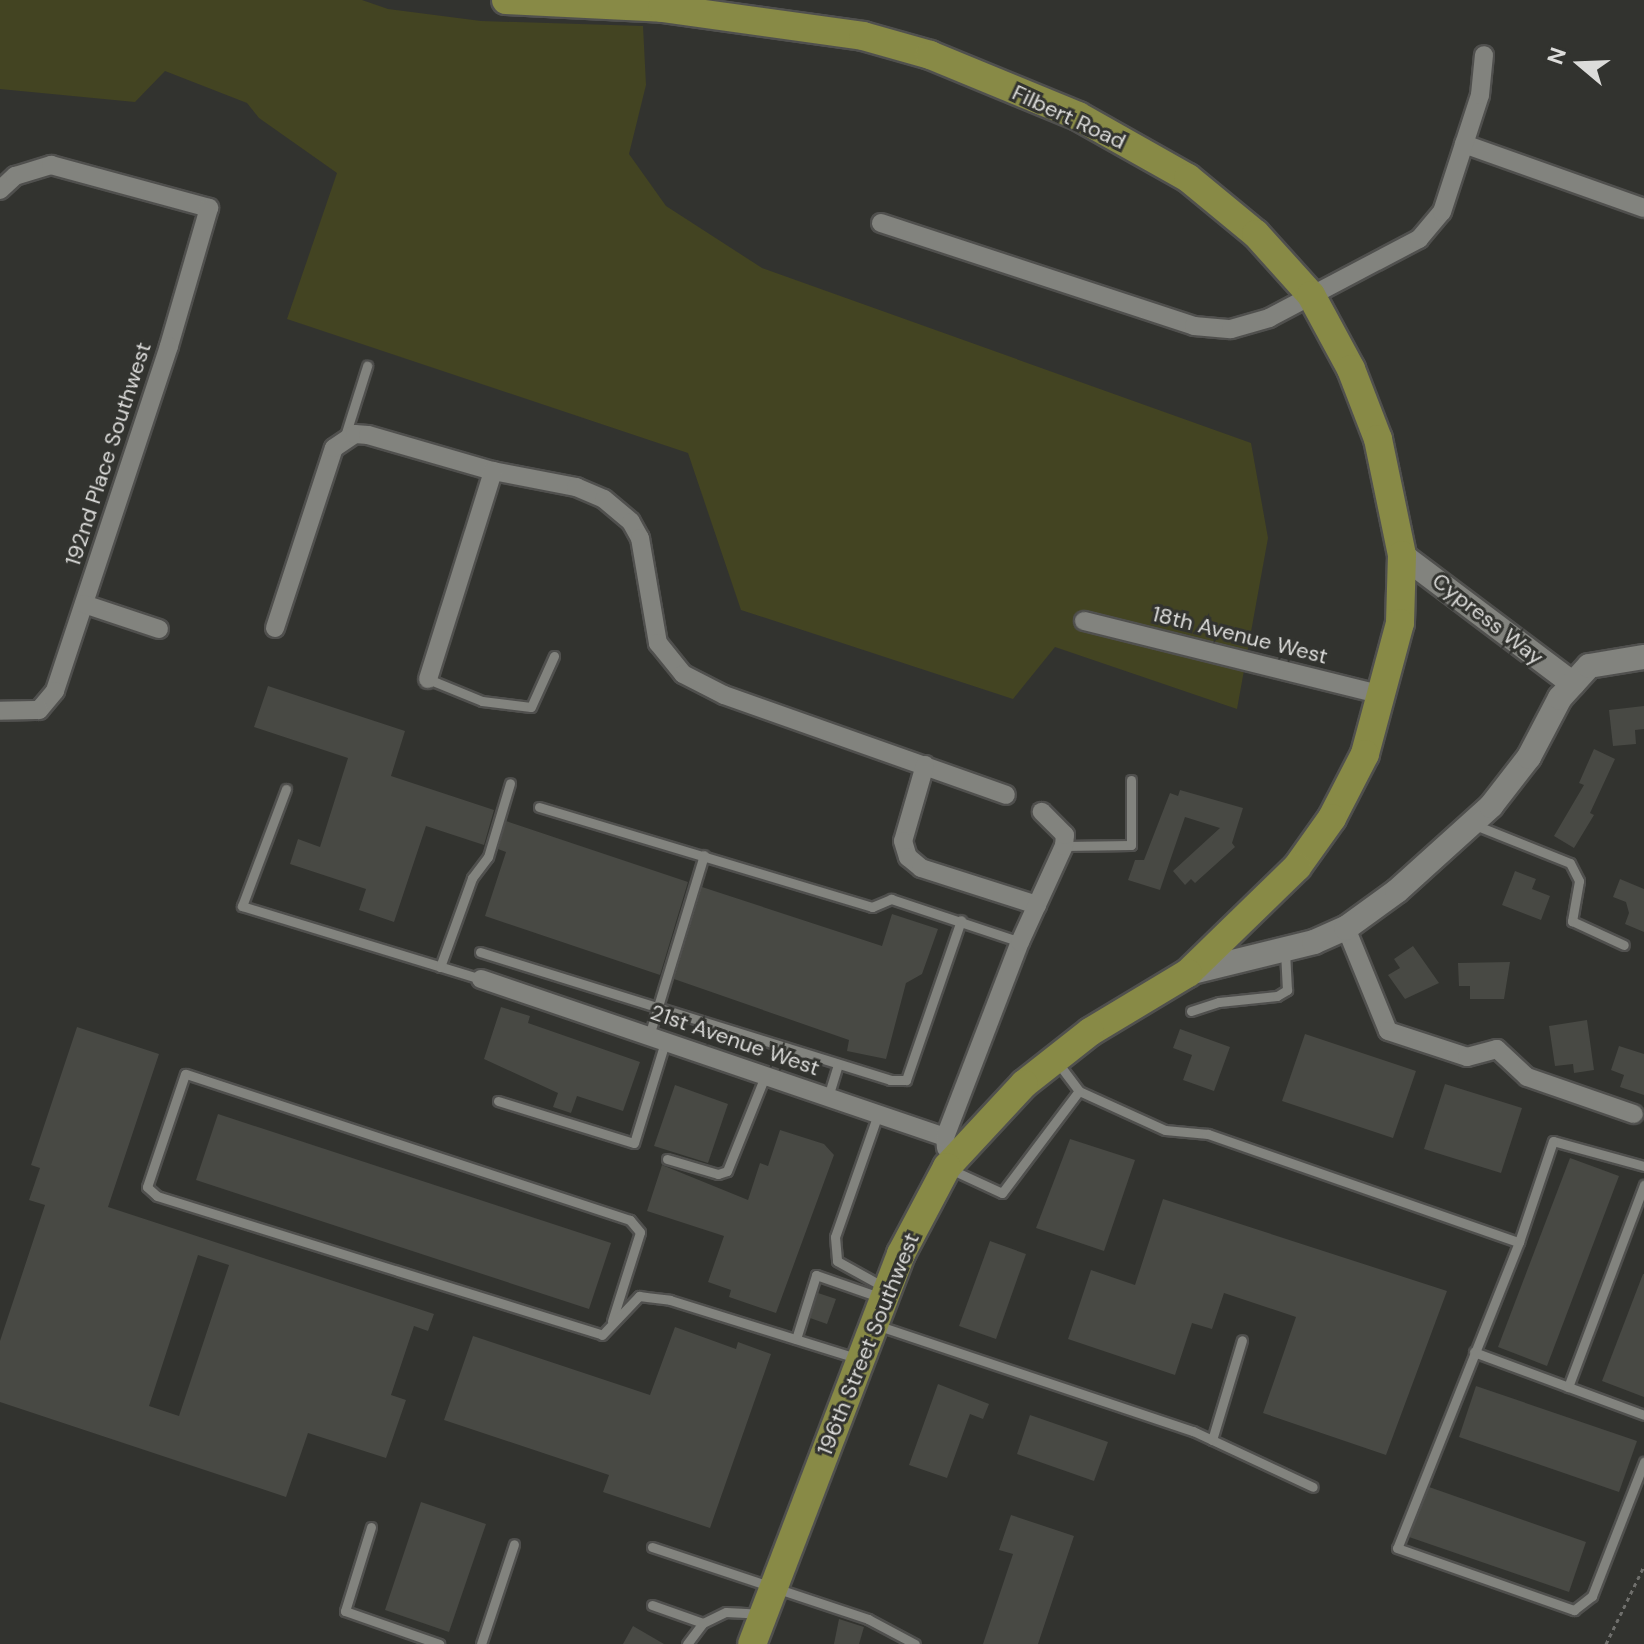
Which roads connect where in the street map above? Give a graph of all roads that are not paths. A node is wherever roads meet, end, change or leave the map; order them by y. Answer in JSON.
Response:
{"nodes":[{"id":1,"x":506,"y":0,"type":"edge"},
{"id":2,"x":1484,"y":55,"type":"dead end"},
{"id":3,"x":1464,"y":144,"type":"junction"},
{"id":4,"x":0,"y":190,"type":"edge"},
{"id":5,"x":1644,"y":208,"type":"edge"},
{"id":6,"x":881,"y":223,"type":"dead end"},
{"id":7,"x":1311,"y":295,"type":"junction"},
{"id":8,"x":367,"y":366,"type":"dead end"},
{"id":9,"x":344,"y":439,"type":"junction"},
{"id":10,"x":493,"y":471,"type":"junction"},
{"id":11,"x":1402,"y":555,"type":"junction"},
{"id":12,"x":84,"y":604,"type":"junction"},
{"id":13,"x":1084,"y":621,"type":"dead end"},
{"id":14,"x":275,"y":628,"type":"dead end"},
{"id":15,"x":159,"y":629,"type":"dead end"},
{"id":16,"x":554,"y":656,"type":"dead end"},
{"id":17,"x":1644,"y":657,"type":"edge"},
{"id":18,"x":1581,"y":675,"type":"junction"},
{"id":19,"x":428,"y":679,"type":"joint"},
{"id":20,"x":1384,"y":695,"type":"junction"},
{"id":21,"x":0,"y":711,"type":"edge"},
{"id":22,"x":925,"y":765,"type":"junction"},
{"id":23,"x":1131,"y":780,"type":"dead end"},
{"id":24,"x":510,"y":783,"type":"dead end"},
{"id":25,"x":286,"y":789,"type":"dead end"},
{"id":26,"x":1006,"y":795,"type":"dead end"},
{"id":27,"x":539,"y":807,"type":"dead end"},
{"id":28,"x":1042,"y":812,"type":"dead end"},
{"id":29,"x":1472,"y":823,"type":"junction"},
{"id":30,"x":1064,"y":846,"type":"junction"},
{"id":31,"x":704,"y":855,"type":"junction"},
{"id":32,"x":1037,"y":905,"type":"junction"},
{"id":33,"x":961,"y":920,"type":"junction"},
{"id":34,"x":1346,"y":928,"type":"junction"},
{"id":35,"x":1020,"y":942,"type":"junction"},
{"id":36,"x":1624,"y":945,"type":"dead end"},
{"id":37,"x":1285,"y":949,"type":"junction"},
{"id":38,"x":480,"y":952,"type":"dead end"},
{"id":39,"x":440,"y":967,"type":"junction"},
{"id":40,"x":1188,"y":973,"type":"junction"},
{"id":41,"x":481,"y":979,"type":"joint"},
{"id":42,"x":657,"y":1008,"type":"junction"},
{"id":43,"x":1191,"y":1011,"type":"dead end"},
{"id":44,"x":657,"y":1039,"type":"junction"},
{"id":45,"x":1056,"y":1060,"type":"junction"},
{"id":46,"x":838,"y":1064,"type":"junction"},
{"id":47,"x":765,"y":1076,"type":"junction"},
{"id":48,"x":1079,"y":1091,"type":"junction"},
{"id":49,"x":828,"y":1097,"type":"junction"},
{"id":50,"x":498,"y":1101,"type":"dead end"},
{"id":51,"x":878,"y":1114,"type":"junction"},
{"id":52,"x":1634,"y":1114,"type":"dead end"},
{"id":53,"x":945,"y":1137,"type":"junction"},
{"id":54,"x":667,"y":1159,"type":"dead end"},
{"id":55,"x":1644,"y":1166,"type":"edge"},
{"id":56,"x":947,"y":1167,"type":"junction"},
{"id":57,"x":1644,"y":1185,"type":"edge"},
{"id":58,"x":1519,"y":1242,"type":"junction"},
{"id":59,"x":881,"y":1304,"type":"junction"},
{"id":60,"x":612,"y":1321,"type":"junction"},
{"id":61,"x":796,"y":1339,"type":"junction"},
{"id":62,"x":1242,"y":1340,"type":"dead end"},
{"id":63,"x":1474,"y":1352,"type":"junction"},
{"id":64,"x":859,"y":1359,"type":"junction"},
{"id":65,"x":1568,"y":1387,"type":"junction"},
{"id":66,"x":1644,"y":1415,"type":"edge"},
{"id":67,"x":1212,"y":1440,"type":"junction"},
{"id":68,"x":1644,"y":1462,"type":"edge"},
{"id":69,"x":1313,"y":1487,"type":"dead end"},
{"id":70,"x":371,"y":1527,"type":"dead end"},
{"id":71,"x":514,"y":1544,"type":"dead end"},
{"id":72,"x":652,"y":1547,"type":"dead end"},
{"id":73,"x":774,"y":1586,"type":"junction"},
{"id":74,"x":652,"y":1605,"type":"dead end"},
{"id":75,"x":764,"y":1614,"type":"junction"},
{"id":76,"x":703,"y":1623,"type":"junction"},
{"id":77,"x":439,"y":1644,"type":"edge"},
{"id":78,"x":481,"y":1644,"type":"edge"},
{"id":79,"x":687,"y":1644,"type":"edge"},
{"id":80,"x":752,"y":1644,"type":"edge"},
{"id":81,"x":915,"y":1644,"type":"edge"}],
"edges":[{"from":1,"to":7,"type":"main road","name":"Filbert Road"},
{"from":2,"to":3,"type":"street"},
{"from":3,"to":5,"type":"street"},
{"from":3,"to":7,"type":"street"},
{"from":4,"to":12,"type":"street","name":"192nd Place Southwest"},
{"from":6,"to":7,"type":"street"},
{"from":7,"to":11,"type":"main road","name":"Filbert Road"},
{"from":8,"to":9,"type":"lane"},
{"from":9,"to":10,"type":"street"},
{"from":9,"to":14,"type":"street"},
{"from":10,"to":19,"type":"street"},
{"from":10,"to":22,"type":"street"},
{"from":11,"to":18,"type":"street","name":"Cypress Way"},
{"from":11,"to":20,"type":"main road","name":"196th Street Southwest"},
{"from":12,"to":15,"type":"street"},
{"from":12,"to":21,"type":"street","name":"192nd Place Southwest"},
{"from":13,"to":20,"type":"street","name":"18th Avenue West"},
{"from":16,"to":19,"type":"lane"},
{"from":17,"to":18,"type":"street"},
{"from":18,"to":29,"type":"street"},
{"from":20,"to":40,"type":"main road","name":"196th Street Southwest"},
{"from":22,"to":26,"type":"street"},
{"from":22,"to":32,"type":"street"},
{"from":23,"to":30,"type":"lane"},
{"from":24,"to":39,"type":"lane"},
{"from":25,"to":39,"type":"lane"},
{"from":27,"to":31,"type":"lane"},
{"from":28,"to":30,"type":"street"},
{"from":29,"to":34,"type":"street"},
{"from":29,"to":36,"type":"lane"},
{"from":30,"to":32,"type":"street"},
{"from":31,"to":33,"type":"lane"},
{"from":31,"to":42,"type":"lane"},
{"from":32,"to":35,"type":"street"},
{"from":33,"to":35,"type":"lane"},
{"from":33,"to":46,"type":"lane"},
{"from":34,"to":37,"type":"street"},
{"from":34,"to":52,"type":"street"},
{"from":35,"to":53,"type":"street"},
{"from":37,"to":40,"type":"street"},
{"from":37,"to":43,"type":"lane"},
{"from":38,"to":42,"type":"lane"},
{"from":39,"to":41,"type":"lane"},
{"from":40,"to":45,"type":"main road","name":"196th Street Southwest"},
{"from":41,"to":44,"type":"street","name":"21st Avenue West"},
{"from":42,"to":44,"type":"lane"},
{"from":42,"to":46,"type":"lane"},
{"from":44,"to":47,"type":"street","name":"21st Avenue West"},
{"from":44,"to":50,"type":"lane"},
{"from":45,"to":48,"type":"lane"},
{"from":45,"to":56,"type":"main road","name":"196th Street Southwest"},
{"from":46,"to":49,"type":"lane"},
{"from":47,"to":49,"type":"street","name":"21st Avenue West"},
{"from":47,"to":54,"type":"lane"},
{"from":48,"to":56,"type":"lane"},
{"from":48,"to":58,"type":"lane"},
{"from":49,"to":51,"type":"street","name":"21st Avenue West"},
{"from":51,"to":53,"type":"street","name":"21st Avenue West"},
{"from":51,"to":59,"type":"lane"},
{"from":53,"to":56,"type":"street"},
{"from":55,"to":58,"type":"lane"},
{"from":56,"to":59,"type":"main road","name":"196th Street Southwest"},
{"from":57,"to":65,"type":"lane"},
{"from":58,"to":63,"type":"lane"},
{"from":59,"to":61,"type":"lane"},
{"from":59,"to":64,"type":"main road","name":"196th Street Southwest"},
{"from":59,"to":67,"type":"lane"},
{"from":60,"to":60,"type":"lane"},
{"from":60,"to":61,"type":"lane"},
{"from":61,"to":64,"type":"lane"},
{"from":62,"to":67,"type":"lane"},
{"from":63,"to":65,"type":"lane"},
{"from":63,"to":68,"type":"lane"},
{"from":64,"to":73,"type":"main road","name":"196th Street Southwest"},
{"from":65,"to":66,"type":"lane"},
{"from":67,"to":69,"type":"lane"},
{"from":70,"to":77,"type":"lane"},
{"from":71,"to":78,"type":"lane"},
{"from":72,"to":73,"type":"lane"},
{"from":73,"to":75,"type":"main road","name":"196th Street Southwest"},
{"from":73,"to":81,"type":"lane"},
{"from":74,"to":76,"type":"lane"},
{"from":75,"to":76,"type":"lane"},
{"from":75,"to":80,"type":"main road","name":"196th Street Southwest"},
{"from":76,"to":79,"type":"lane"}]}
